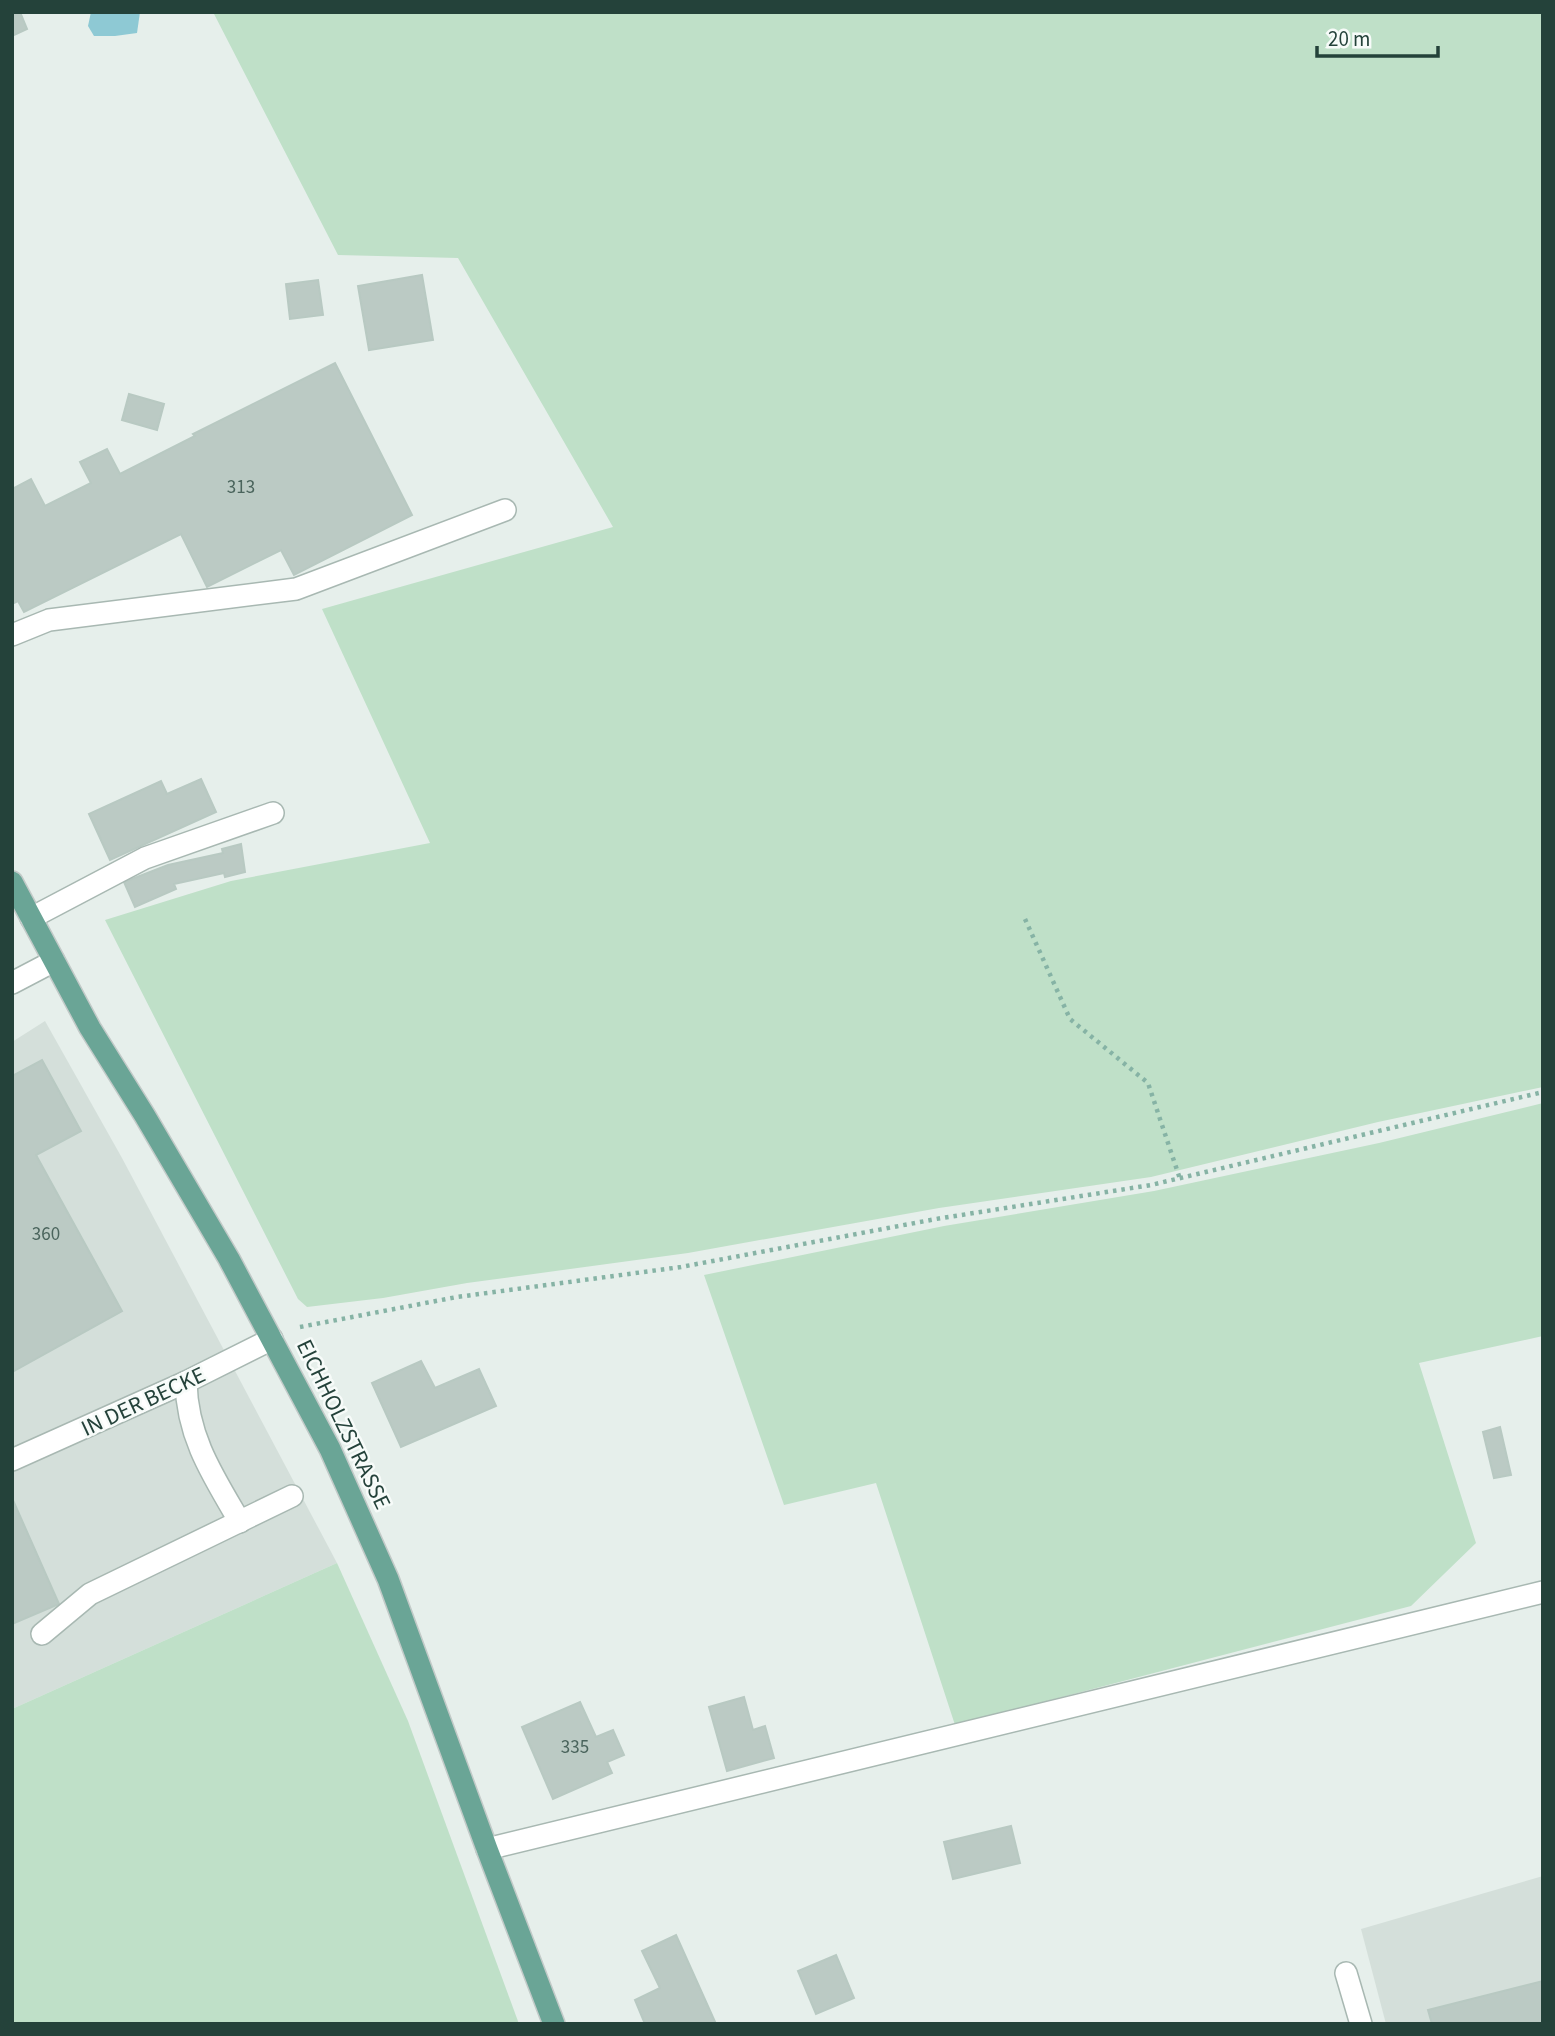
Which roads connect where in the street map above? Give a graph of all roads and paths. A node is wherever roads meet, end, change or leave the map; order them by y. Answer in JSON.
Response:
{"nodes":[{"id":1,"x":505,"y":510,"type":"dead end"},
{"id":2,"x":12,"y":635,"type":"edge"},
{"id":3,"x":272,"y":813,"type":"dead end"},
{"id":4,"x":12,"y":882,"type":"edge"},
{"id":5,"x":31,"y":918,"type":"junction"},
{"id":6,"x":1025,"y":919,"type":"dead end"},
{"id":7,"x":54,"y":961,"type":"junction"},
{"id":8,"x":12,"y":983,"type":"edge"},
{"id":9,"x":1543,"y":1092,"type":"edge"},
{"id":10,"x":1180,"y":1179,"type":"junction"},
{"id":11,"x":272,"y":1339,"type":"junction"},
{"id":12,"x":186,"y":1382,"type":"junction"},
{"id":13,"x":12,"y":1460,"type":"edge"},
{"id":14,"x":292,"y":1496,"type":"dead end"},
{"id":15,"x":240,"y":1522,"type":"junction"},
{"id":16,"x":1543,"y":1592,"type":"edge"},
{"id":17,"x":42,"y":1634,"type":"dead end"},
{"id":18,"x":487,"y":1849,"type":"junction"},
{"id":19,"x":1346,"y":1973,"type":"dead end"},
{"id":20,"x":554,"y":2024,"type":"edge"},
{"id":21,"x":1361,"y":2024,"type":"edge"}],
"edges":[{"from":1,"to":2,"type":"street"},
{"from":3,"to":5,"type":"street"},
{"from":4,"to":5,"type":"main road","name":"EICHHOLZSTRASSE"},
{"from":5,"to":7,"type":"main road","name":"EICHHOLZSTRASSE"},
{"from":6,"to":10,"type":"path"},
{"from":7,"to":8,"type":"street"},
{"from":7,"to":11,"type":"main road","name":"EICHHOLZSTRASSE"},
{"from":9,"to":10,"type":"path"},
{"from":10,"to":11,"type":"path"},
{"from":11,"to":12,"type":"street","name":"IN DER BECKE"},
{"from":11,"to":18,"type":"main road","name":"EICHHOLZSTRASSE"},
{"from":12,"to":13,"type":"street","name":"IN DER BECKE"},
{"from":12,"to":15,"type":"street"},
{"from":14,"to":15,"type":"street"},
{"from":15,"to":17,"type":"street"},
{"from":16,"to":18,"type":"street"},
{"from":18,"to":20,"type":"main road","name":"EICHHOLZSTRASSE"},
{"from":19,"to":21,"type":"street"}]}
